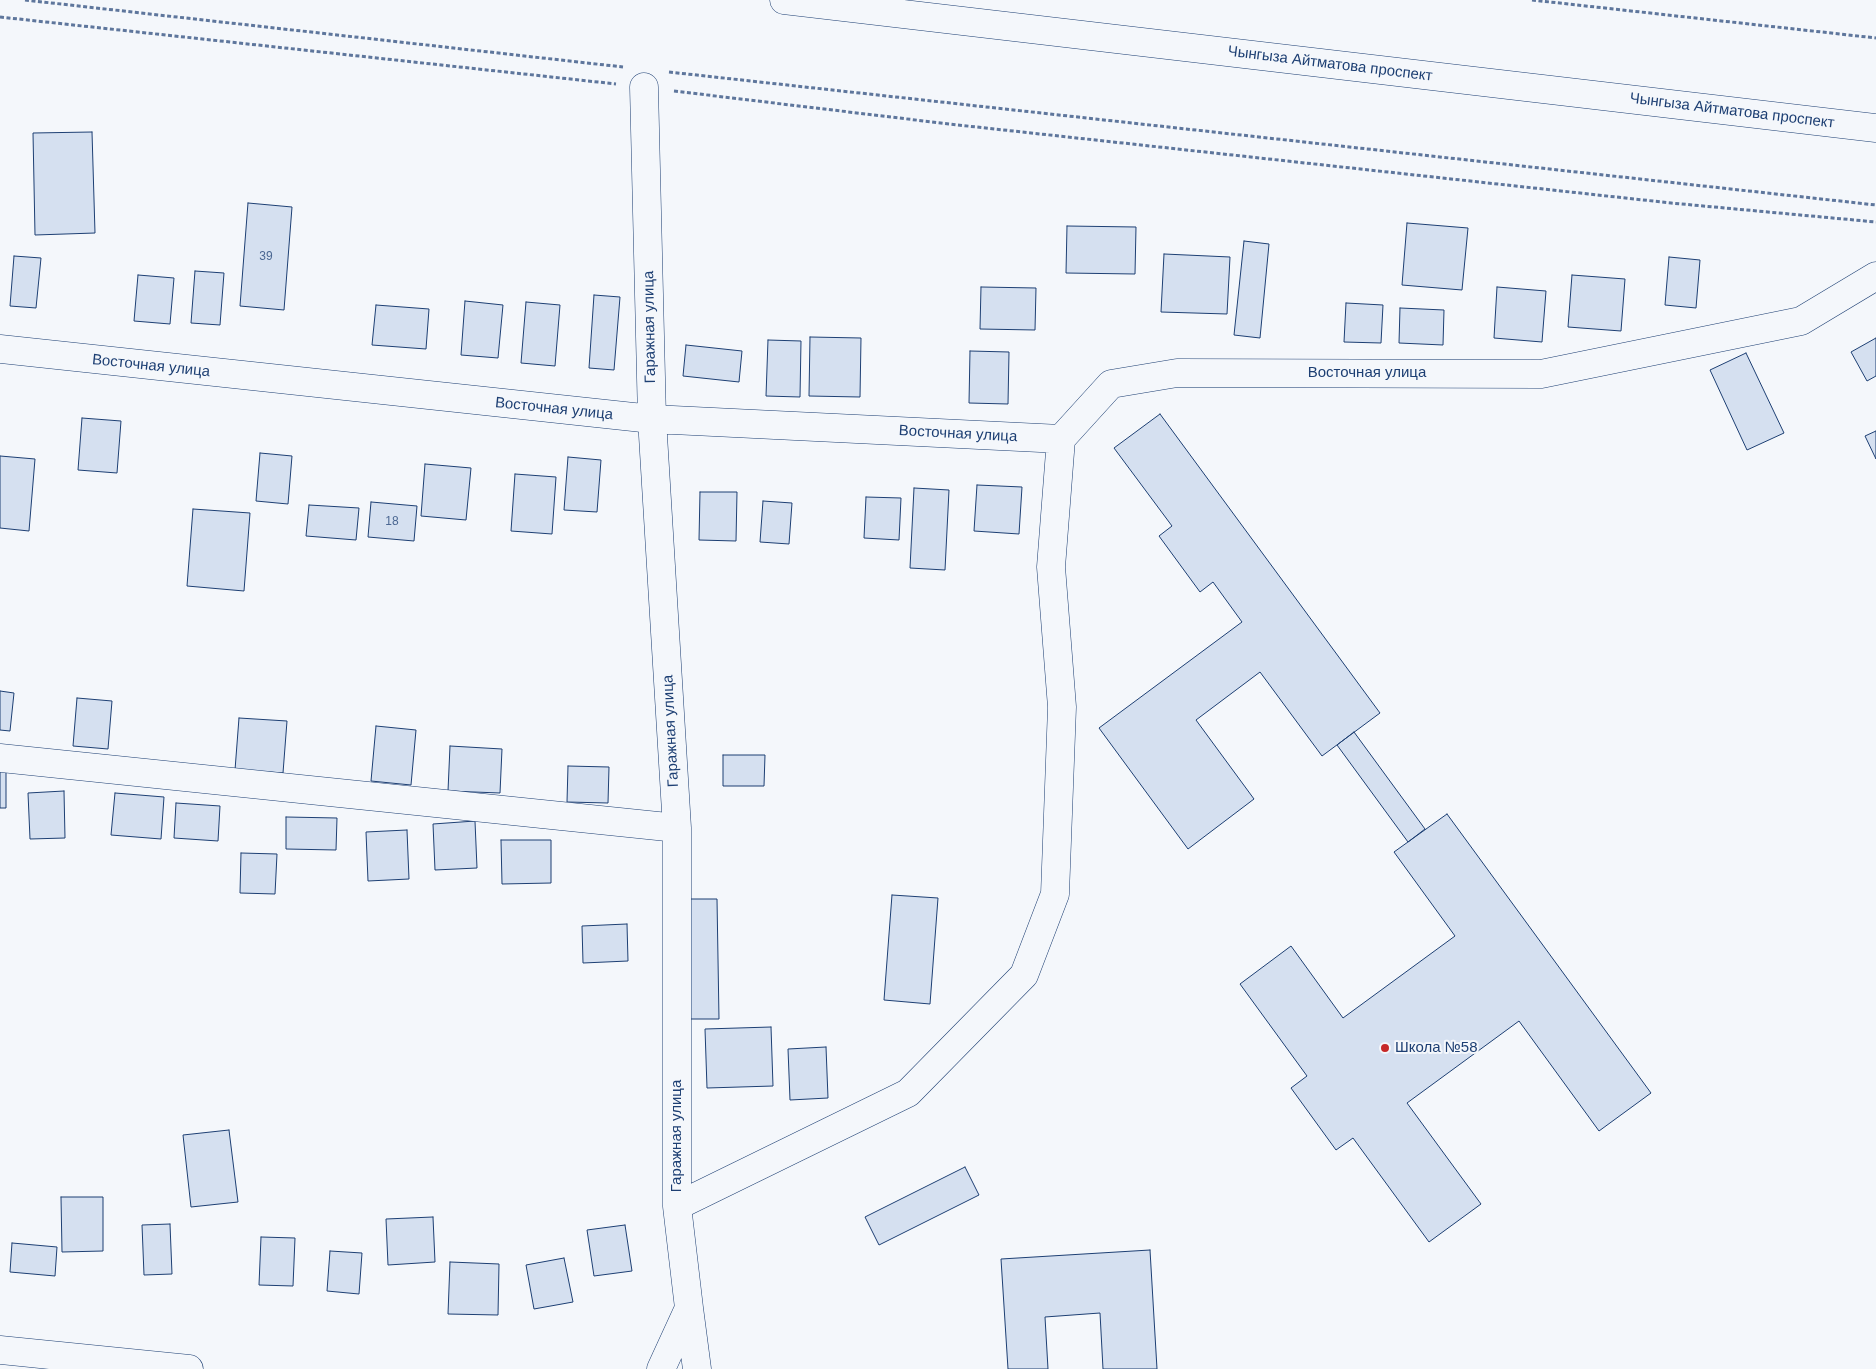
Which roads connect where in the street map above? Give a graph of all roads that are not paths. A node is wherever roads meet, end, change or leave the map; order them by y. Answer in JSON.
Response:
{"nodes":[{"id":1,"x":784,"y":0,"type":"edge"},
{"id":2,"x":636,"y":77,"type":"road end"},
{"id":3,"x":1876,"y":128,"type":"edge"},
{"id":4,"x":1876,"y":276,"type":"edge"},
{"id":5,"x":0,"y":349,"type":"edge"},
{"id":6,"x":652,"y":420,"type":"junction"},
{"id":7,"x":1061,"y":439,"type":"junction"},
{"id":8,"x":0,"y":758,"type":"edge"},
{"id":9,"x":677,"y":828,"type":"junction"},
{"id":10,"x":677,"y":1206,"type":"junction"},
{"id":11,"x":689,"y":1308,"type":"junction"},
{"id":12,"x":0,"y":1350,"type":"edge"},
{"id":13,"x":188,"y":1369,"type":"edge"},
{"id":14,"x":661,"y":1369,"type":"edge"},
{"id":15,"x":697,"y":1369,"type":"edge"}],
"edges":[{"from":1,"to":3,"type":"street","name":"Чынгыза Айтматова проспект"},
{"from":2,"to":6,"type":"street","name":"Гаражная улица"},
{"from":4,"to":7,"type":"street","name":"Восточная улица"},
{"from":5,"to":6,"type":"street","name":"Восточная улица"},
{"from":6,"to":7,"type":"street","name":"Восточная улица"},
{"from":6,"to":9,"type":"street","name":"Гаражная улица"},
{"from":7,"to":10,"type":"street"},
{"from":8,"to":9,"type":"street"},
{"from":9,"to":10,"type":"street","name":"Гаражная улица"},
{"from":10,"to":11,"type":"street","name":"Гаражная улица"},
{"from":11,"to":14,"type":"street"},
{"from":11,"to":15,"type":"street","name":"Гаражная улица"},
{"from":12,"to":13,"type":"street"}]}
